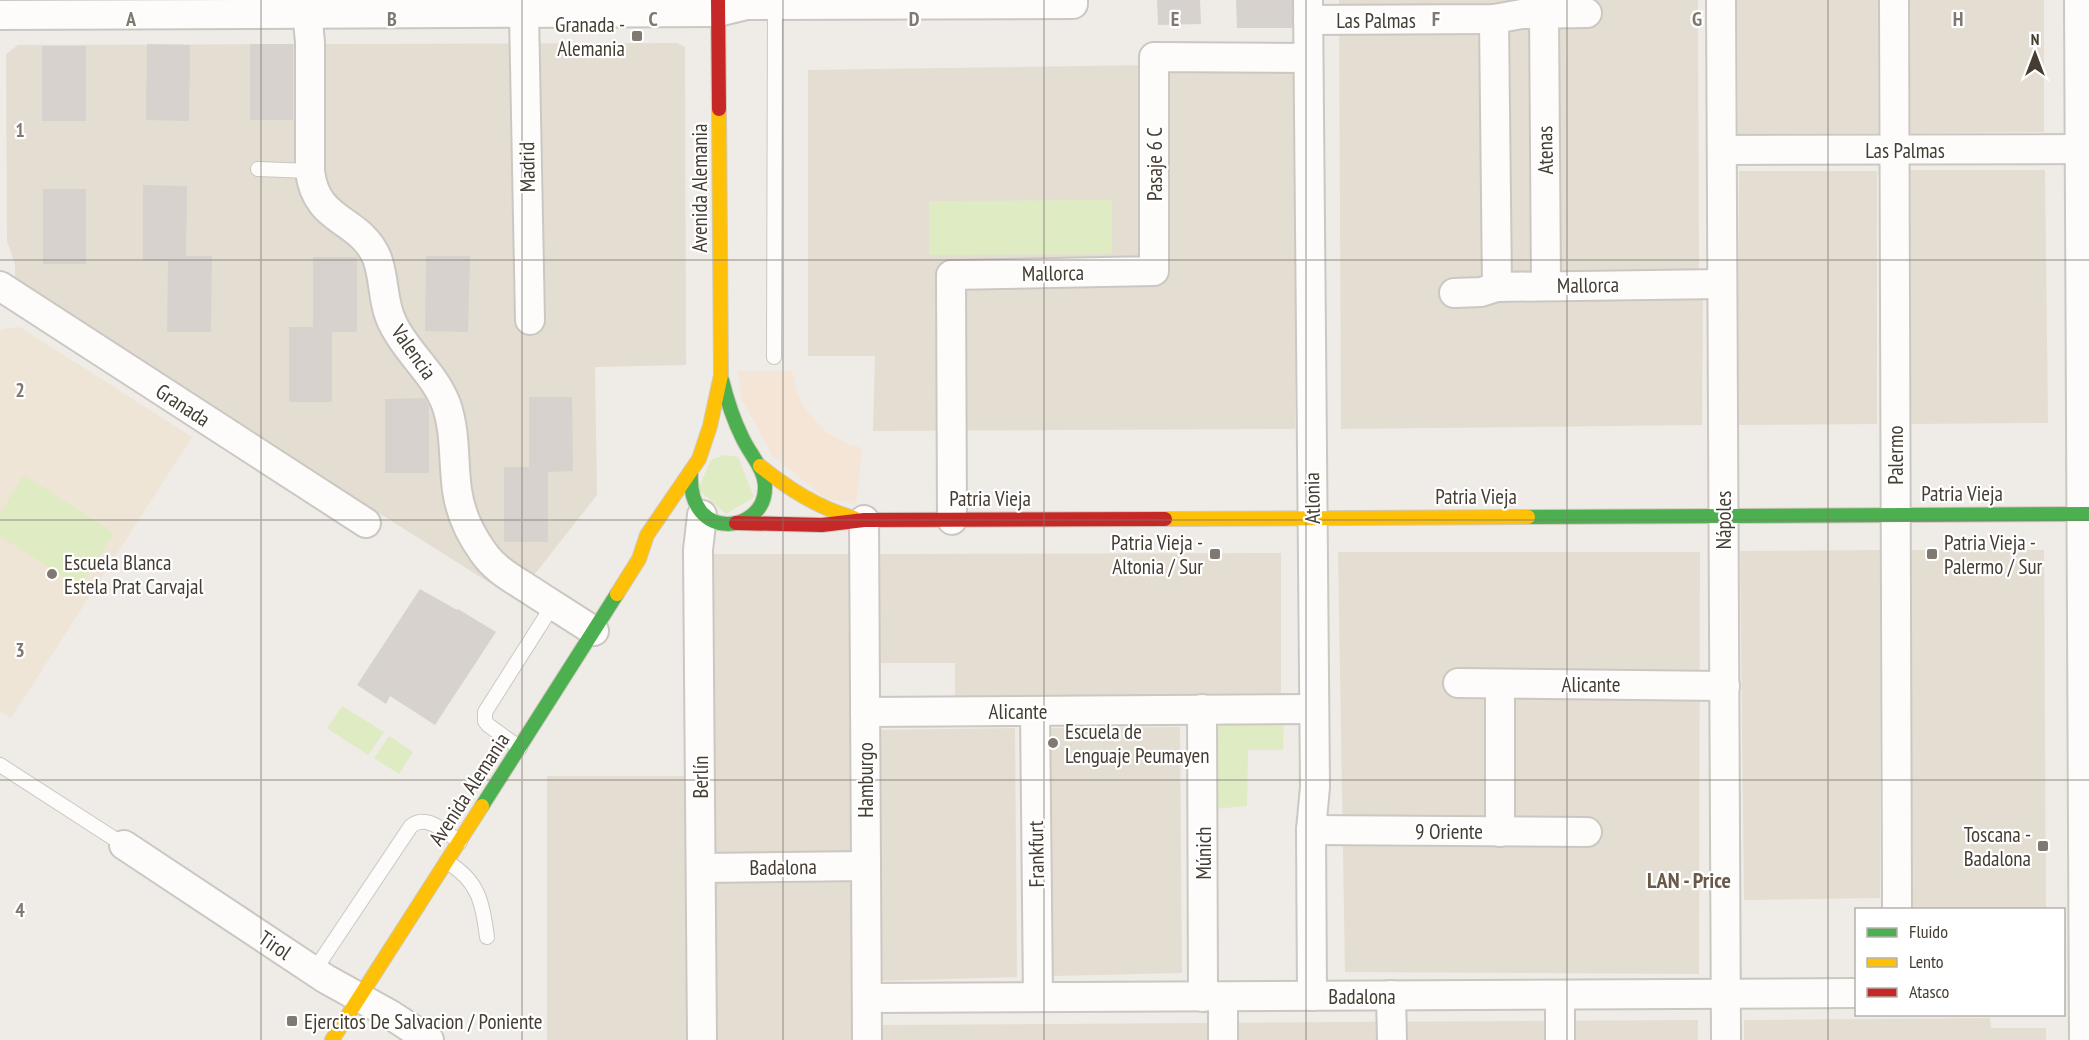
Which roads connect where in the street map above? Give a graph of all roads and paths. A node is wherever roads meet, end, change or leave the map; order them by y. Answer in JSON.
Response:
{"nodes":[{"id":1,"x":1721,"y":0,"type":"edge"},
{"id":2,"x":1893,"y":0,"type":"edge"},
{"id":3,"x":2079,"y":0,"type":"edge"},
{"id":4,"x":1073,"y":2,"type":"edge"},
{"id":5,"x":775,"y":3,"type":"edge"},
{"id":6,"x":718,"y":6,"type":"edge"},
{"id":7,"x":220,"y":7,"type":"edge"},
{"id":8,"x":306,"y":7,"type":"edge"},
{"id":9,"x":1308,"y":10,"type":"edge"},
{"id":10,"x":524,"y":13,"type":"junction"},
{"id":11,"x":1544,"y":13,"type":"junction"},
{"id":12,"x":1587,"y":13,"type":"dead end"},
{"id":13,"x":0,"y":15,"type":"edge"},
{"id":14,"x":1494,"y":19,"type":"junction"},
{"id":15,"x":1308,"y":58,"type":"junction"},
{"id":16,"x":2084,"y":149,"type":"edge"},
{"id":17,"x":1722,"y":150,"type":"junction"},
{"id":18,"x":1894,"y":150,"type":"junction"},
{"id":19,"x":258,"y":169,"type":"dead end"},
{"id":20,"x":310,"y":171,"type":"junction"},
{"id":21,"x":1154,"y":271,"type":"joint"},
{"id":22,"x":1722,"y":284,"type":"junction"},
{"id":23,"x":0,"y":286,"type":"edge"},
{"id":24,"x":1546,"y":286,"type":"junction"},
{"id":25,"x":1497,"y":287,"type":"junction"},
{"id":26,"x":1454,"y":292,"type":"dead end"},
{"id":27,"x":530,"y":320,"type":"dead end"},
{"id":28,"x":774,"y":357,"type":"dead end"},
{"id":29,"x":721,"y":375,"type":"junction"},
{"id":30,"x":730,"y":448,"type":"dead end"},
{"id":31,"x":713,"y":450,"type":"dead end"},
{"id":32,"x":699,"y":459,"type":"junction"},
{"id":33,"x":756,"y":461,"type":"junction"},
{"id":34,"x":691,"y":473,"type":"junction"},
{"id":35,"x":2085,"y":514,"type":"edge"},
{"id":36,"x":1895,"y":515,"type":"junction"},
{"id":37,"x":1724,"y":516,"type":"junction"},
{"id":38,"x":1311,"y":518,"type":"junction"},
{"id":39,"x":693,"y":520,"type":"junction"},
{"id":40,"x":864,"y":520,"type":"junction"},
{"id":41,"x":952,"y":520,"type":"junction"},
{"id":42,"x":366,"y":523,"type":"dead end"},
{"id":43,"x":736,"y":523,"type":"junction"},
{"id":44,"x":662,"y":540,"type":"dead end"},
{"id":45,"x":639,"y":559,"type":"junction"},
{"id":46,"x":553,"y":605,"type":"junction"},
{"id":47,"x":594,"y":632,"type":"junction"},
{"id":48,"x":1458,"y":683,"type":"dead end"},
{"id":49,"x":1500,"y":684,"type":"junction"},
{"id":50,"x":1725,"y":686,"type":"junction"},
{"id":51,"x":2085,"y":691,"type":"edge"},
{"id":52,"x":1202,"y":709,"type":"junction"},
{"id":53,"x":1314,"y":709,"type":"junction"},
{"id":54,"x":1035,"y":711,"type":"junction"},
{"id":55,"x":865,"y":712,"type":"junction"},
{"id":56,"x":520,"y":748,"type":"junction"},
{"id":57,"x":0,"y":765,"type":"edge"},
{"id":58,"x":1311,"y":830,"type":"junction"},
{"id":59,"x":1500,"y":832,"type":"junction"},
{"id":60,"x":1587,"y":832,"type":"dead end"},
{"id":61,"x":459,"y":842,"type":"junction"},
{"id":62,"x":124,"y":845,"type":"joint"},
{"id":63,"x":2086,"y":846,"type":"edge"},
{"id":64,"x":447,"y":862,"type":"junction"},
{"id":65,"x":866,"y":866,"type":"junction"},
{"id":66,"x":701,"y":868,"type":"junction"},
{"id":67,"x":1897,"y":908,"type":"edge"},
{"id":68,"x":487,"y":937,"type":"dead end"},
{"id":69,"x":314,"y":971,"type":"junction"},
{"id":70,"x":2079,"y":992,"type":"edge"},
{"id":71,"x":1855,"y":993,"type":"edge"},
{"id":72,"x":1726,"y":994,"type":"junction"},
{"id":73,"x":1391,"y":995,"type":"junction"},
{"id":74,"x":1560,"y":995,"type":"junction"},
{"id":75,"x":1311,"y":996,"type":"junction"},
{"id":76,"x":1038,"y":997,"type":"junction"},
{"id":77,"x":1213,"y":997,"type":"junction"},
{"id":78,"x":360,"y":998,"type":"junction"},
{"id":79,"x":867,"y":999,"type":"junction"},
{"id":80,"x":332,"y":1040,"type":"edge"},
{"id":81,"x":429,"y":1040,"type":"edge"},
{"id":82,"x":702,"y":1040,"type":"edge"},
{"id":83,"x":867,"y":1040,"type":"edge"},
{"id":84,"x":1223,"y":1040,"type":"edge"},
{"id":85,"x":1392,"y":1040,"type":"edge"},
{"id":86,"x":1560,"y":1040,"type":"edge"},
{"id":87,"x":1726,"y":1040,"type":"edge"},
{"id":88,"x":2084,"y":1040,"type":"edge"}],
"edges":[{"from":1,"to":17,"type":"street","name":"Nápoles"},
{"from":2,"to":18,"type":"street","name":"Palermo"},
{"from":3,"to":16,"type":"street"},
{"from":4,"to":5,"type":"street"},
{"from":5,"to":6,"type":"street"},
{"from":5,"to":28,"type":"lane"},
{"from":6,"to":10,"type":"street"},
{"from":6,"to":29,"type":"street","name":"Avenida Alemania"},
{"from":7,"to":8,"type":"street"},
{"from":7,"to":13,"type":"street"},
{"from":8,"to":10,"type":"street"},
{"from":8,"to":20,"type":"street","name":"Valencia"},
{"from":9,"to":14,"type":"street","name":"Las Palmas"},
{"from":9,"to":15,"type":"street","name":"Atlonia"},
{"from":10,"to":27,"type":"street","name":"Madrid"},
{"from":11,"to":12,"type":"street","name":"Las Palmas"},
{"from":11,"to":14,"type":"street","name":"Las Palmas"},
{"from":11,"to":24,"type":"street","name":"Atenas"},
{"from":14,"to":25,"type":"street"},
{"from":15,"to":21,"type":"street","name":"Pasaje 6 C"},
{"from":15,"to":38,"type":"street","name":"Atlonia"},
{"from":16,"to":18,"type":"street","name":"Las Palmas"},
{"from":16,"to":35,"type":"street"},
{"from":17,"to":18,"type":"street","name":"Las Palmas"},
{"from":17,"to":22,"type":"street","name":"Nápoles"},
{"from":18,"to":36,"type":"street","name":"Palermo"},
{"from":19,"to":20,"type":"lane"},
{"from":20,"to":46,"type":"street","name":"Valencia"},
{"from":21,"to":41,"type":"street","name":"Mallorca"},
{"from":22,"to":24,"type":"street","name":"Mallorca"},
{"from":22,"to":37,"type":"street","name":"Nápoles"},
{"from":23,"to":42,"type":"street","name":"Granada"},
{"from":24,"to":25,"type":"street","name":"Mallorca"},
{"from":25,"to":26,"type":"street","name":"Mallorca"},
{"from":29,"to":32,"type":"street","name":"Avenida Alemania"},
{"from":29,"to":33,"type":"street","name":"Avenida Alemania"},
{"from":30,"to":33,"type":"street"},
{"from":31,"to":32,"type":"street","name":"Avenida Alemania"},
{"from":32,"to":34,"type":"street","name":"Avenida Alemania"},
{"from":33,"to":40,"type":"street","name":"Patria Vieja"},
{"from":33,"to":43,"type":"street","name":"Avenida Alemania"},
{"from":34,"to":39,"type":"street"},
{"from":34,"to":45,"type":"street","name":"Avenida Alemania"},
{"from":35,"to":36,"type":"street","name":"Patria Vieja"},
{"from":35,"to":51,"type":"street"},
{"from":36,"to":37,"type":"street","name":"Patria Vieja"},
{"from":36,"to":67,"type":"street","name":"Palermo"},
{"from":37,"to":38,"type":"street","name":"Patria Vieja"},
{"from":37,"to":50,"type":"street","name":"Nápoles"},
{"from":38,"to":41,"type":"street","name":"Patria Vieja"},
{"from":38,"to":53,"type":"street","name":"Atlonia"},
{"from":39,"to":43,"type":"street"},
{"from":39,"to":66,"type":"street","name":"Berlín"},
{"from":40,"to":41,"type":"street","name":"Patria Vieja"},
{"from":40,"to":43,"type":"street","name":"Patria Vieja"},
{"from":40,"to":55,"type":"street","name":"Hamburgo"},
{"from":44,"to":45,"type":"street","name":"Avenida Alemania"},
{"from":45,"to":47,"type":"street","name":"Avenida Alemania"},
{"from":46,"to":47,"type":"street","name":"Valencia"},
{"from":46,"to":56,"type":"lane"},
{"from":47,"to":56,"type":"street","name":"Avenida Alemania"},
{"from":48,"to":49,"type":"street","name":"Alicante"},
{"from":49,"to":50,"type":"street","name":"Alicante"},
{"from":49,"to":59,"type":"street"},
{"from":50,"to":72,"type":"street","name":"Nápoles"},
{"from":51,"to":63,"type":"street"},
{"from":52,"to":53,"type":"street","name":"Alicante"},
{"from":52,"to":54,"type":"street","name":"Alicante"},
{"from":52,"to":77,"type":"street","name":"Múnich"},
{"from":53,"to":58,"type":"street","name":"Atlonia"},
{"from":54,"to":55,"type":"street","name":"Alicante"},
{"from":54,"to":76,"type":"street","name":"Frankfurt"},
{"from":55,"to":65,"type":"street","name":"Hamburgo"},
{"from":56,"to":61,"type":"street","name":"Avenida Alemania"},
{"from":57,"to":62,"type":"lane"},
{"from":58,"to":59,"type":"street","name":"9 Oriente"},
{"from":58,"to":75,"type":"street","name":"Atlonia"},
{"from":59,"to":60,"type":"street","name":"9 Oriente"},
{"from":61,"to":64,"type":"street","name":"Avenida Alemania"},
{"from":61,"to":69,"type":"lane"},
{"from":62,"to":69,"type":"street","name":"Tirol"},
{"from":63,"to":70,"type":"street"},
{"from":64,"to":68,"type":"lane"},
{"from":64,"to":78,"type":"street","name":"Avenida Alemania"},
{"from":65,"to":66,"type":"street","name":"Badalona"},
{"from":65,"to":79,"type":"street","name":"Hamburgo"},
{"from":66,"to":82,"type":"street","name":"Berlín"},
{"from":69,"to":78,"type":"street","name":"Tirol"},
{"from":70,"to":88,"type":"street"},
{"from":71,"to":72,"type":"street","name":"Badalona"},
{"from":72,"to":74,"type":"street","name":"Badalona"},
{"from":72,"to":87,"type":"street","name":"Nápoles"},
{"from":73,"to":74,"type":"street","name":"Badalona"},
{"from":73,"to":75,"type":"street","name":"Badalona"},
{"from":73,"to":85,"type":"street"},
{"from":74,"to":86,"type":"street"},
{"from":75,"to":77,"type":"street","name":"Badalona"},
{"from":76,"to":77,"type":"street","name":"Badalona"},
{"from":76,"to":79,"type":"street","name":"Badalona"},
{"from":77,"to":84,"type":"street","name":"Múnich"},
{"from":78,"to":80,"type":"street","name":"Avenida Alemania"},
{"from":78,"to":81,"type":"street","name":"Tirol"},
{"from":79,"to":83,"type":"street","name":"Hamburgo"}]}
